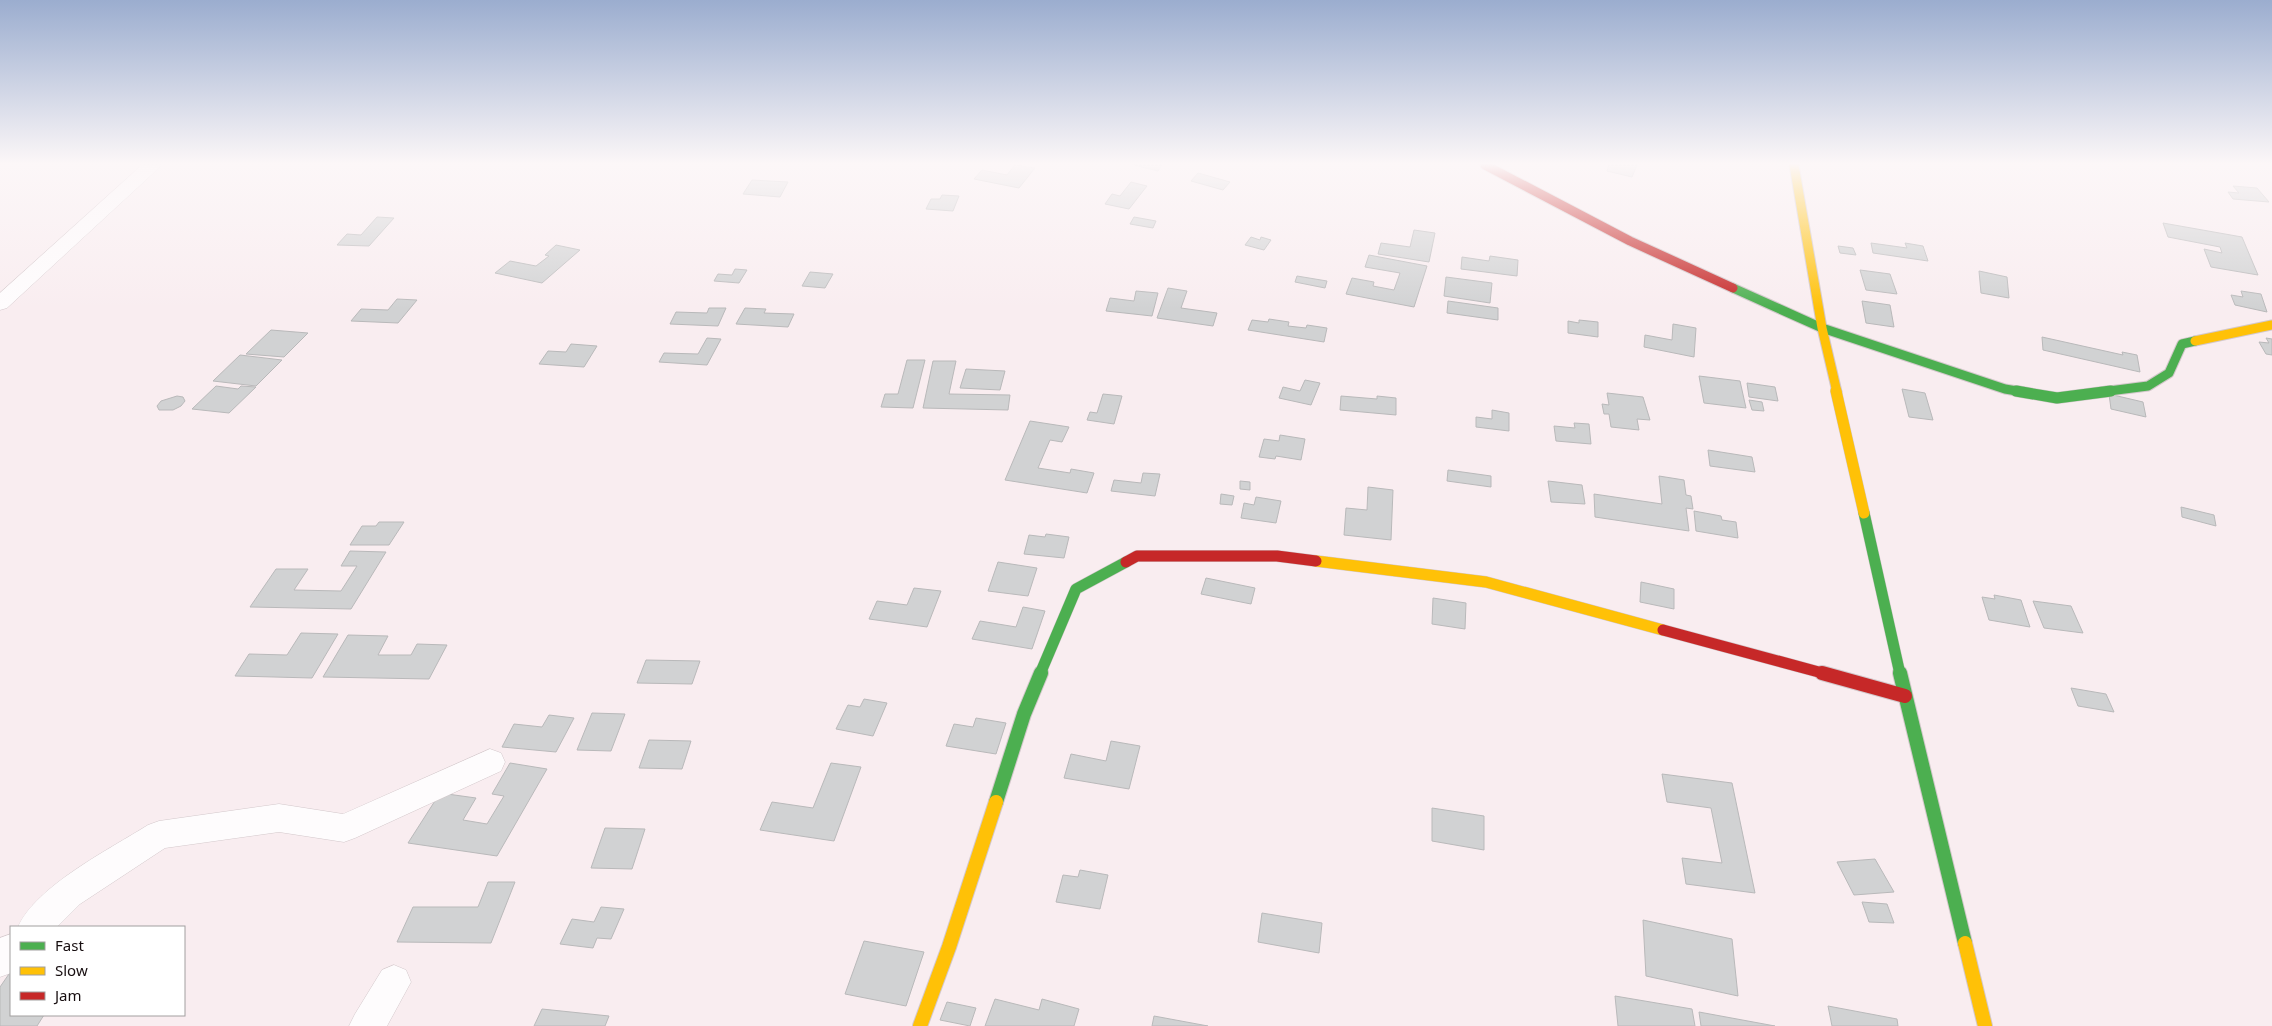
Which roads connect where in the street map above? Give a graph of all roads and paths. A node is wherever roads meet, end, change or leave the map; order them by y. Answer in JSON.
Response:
{"nodes":[{"id":1,"x":100,"y":213,"type":"edge"},
{"id":2,"x":1576,"y":213,"type":"edge"},
{"id":3,"x":1802,"y":213,"type":"edge"},
{"id":4,"x":0,"y":304,"type":"edge"},
{"id":5,"x":2272,"y":325,"type":"edge"},
{"id":6,"x":1822,"y":328,"type":"junction"},
{"id":7,"x":1905,"y":696,"type":"junction"},
{"id":8,"x":490,"y":762,"type":"dead end"},
{"id":9,"x":36,"y":926,"type":"edge"},
{"id":10,"x":10,"y":951,"type":"edge"},
{"id":11,"x":0,"y":961,"type":"edge"},
{"id":12,"x":394,"y":982,"type":"dead end"},
{"id":13,"x":367,"y":1026,"type":"edge"},
{"id":14,"x":920,"y":1026,"type":"edge"},
{"id":15,"x":1985,"y":1026,"type":"edge"}],
"edges":[{"from":1,"to":4,"type":"street"},
{"from":2,"to":6,"type":"street"},
{"from":3,"to":6,"type":"street"},
{"from":5,"to":6,"type":"street"},
{"from":6,"to":7,"type":"street"},
{"from":7,"to":14,"type":"street"},
{"from":7,"to":15,"type":"street"},
{"from":8,"to":9,"type":"street"},
{"from":10,"to":11,"type":"street"},
{"from":12,"to":13,"type":"street"}]}
